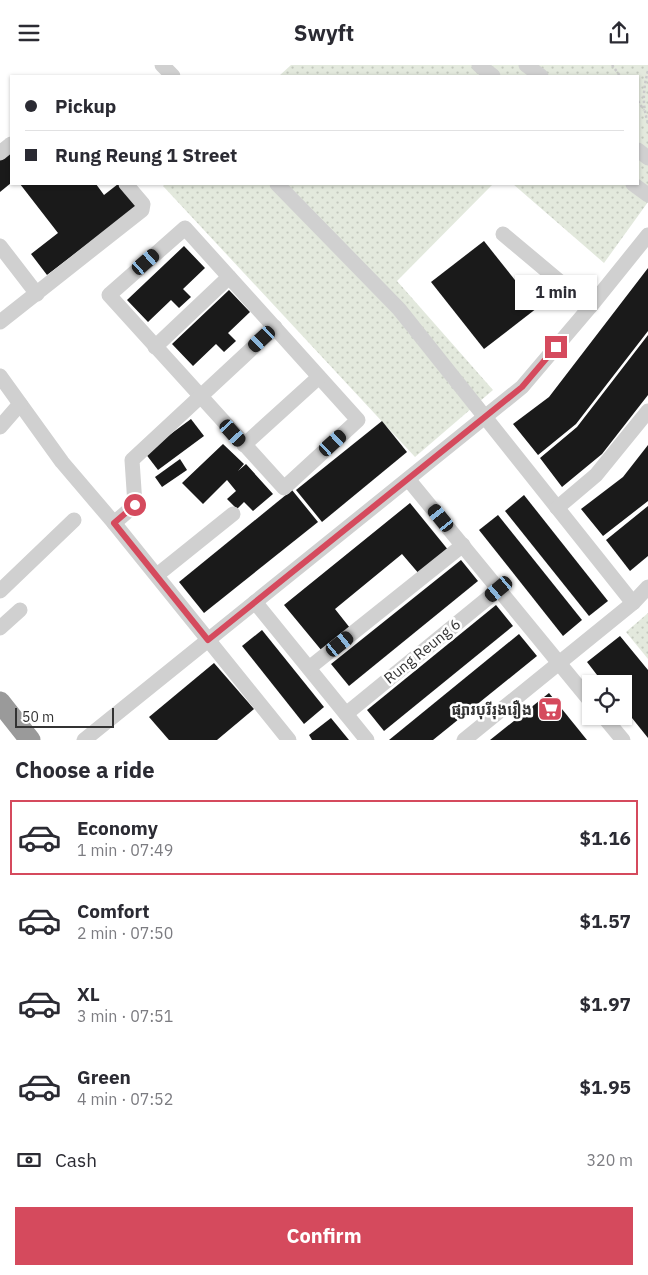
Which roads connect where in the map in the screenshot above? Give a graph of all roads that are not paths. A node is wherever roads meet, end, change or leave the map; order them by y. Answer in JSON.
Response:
{"nodes":[{"id":1,"x":162,"y":65,"type":"edge"},
{"id":2,"x":478,"y":65,"type":"edge"},
{"id":3,"x":526,"y":65,"type":"edge"},
{"id":4,"x":172,"y":75,"type":"edge"},
{"id":5,"x":492,"y":75,"type":"edge"},
{"id":6,"x":540,"y":75,"type":"edge"},
{"id":7,"x":10,"y":144,"type":"edge"},
{"id":8,"x":0,"y":153,"type":"edge"},
{"id":9,"x":127,"y":185,"type":"edge"},
{"id":10,"x":278,"y":185,"type":"edge"},
{"id":11,"x":634,"y":185,"type":"edge"},
{"id":12,"x":648,"y":195,"type":"edge"},
{"id":13,"x":503,"y":234,"type":"dead end"},
{"id":14,"x":648,"y":235,"type":"edge"},
{"id":15,"x":0,"y":246,"type":"edge"},
{"id":16,"x":229,"y":277,"type":"junction"},
{"id":17,"x":37,"y":294,"type":"junction"},
{"id":18,"x":590,"y":307,"type":"junction"},
{"id":19,"x":2,"y":317,"type":"edge"},
{"id":20,"x":275,"y":327,"type":"junction"},
{"id":21,"x":155,"y":347,"type":"junction"},
{"id":22,"x":0,"y":376,"type":"edge"},
{"id":23,"x":319,"y":377,"type":"junction"},
{"id":24,"x":200,"y":396,"type":"junction"},
{"id":25,"x":20,"y":405,"type":"junction"},
{"id":26,"x":648,"y":411,"type":"edge"},
{"id":27,"x":485,"y":417,"type":"junction"},
{"id":28,"x":0,"y":427,"type":"edge"},
{"id":29,"x":244,"y":445,"type":"junction"},
{"id":30,"x":408,"y":479,"type":"junction"},
{"id":31,"x":558,"y":508,"type":"junction"},
{"id":32,"x":233,"y":514,"type":"dead end"},
{"id":33,"x":74,"y":520,"type":"dead end"},
{"id":34,"x":114,"y":523,"type":"junction"},
{"id":35,"x":462,"y":545,"type":"junction"},
{"id":36,"x":157,"y":575,"type":"junction"},
{"id":37,"x":648,"y":587,"type":"edge"},
{"id":38,"x":499,"y":589,"type":"junction"},
{"id":39,"x":0,"y":591,"type":"edge"},
{"id":40,"x":255,"y":602,"type":"junction"},
{"id":41,"x":633,"y":603,"type":"junction"},
{"id":42,"x":20,"y":610,"type":"dead end"},
{"id":43,"x":0,"y":628,"type":"edge"},
{"id":44,"x":208,"y":640,"type":"junction"},
{"id":45,"x":559,"y":663,"type":"junction"},
{"id":46,"x":309,"y":668,"type":"junction"},
{"id":47,"x":582,"y":691,"type":"edge"},
{"id":48,"x":0,"y":702,"type":"edge"},
{"id":49,"x":346,"y":714,"type":"junction"},
{"id":50,"x":610,"y":725,"type":"edge"},
{"id":51,"x":30,"y":740,"type":"edge"},
{"id":52,"x":84,"y":740,"type":"edge"},
{"id":53,"x":288,"y":740,"type":"edge"},
{"id":54,"x":367,"y":740,"type":"edge"},
{"id":55,"x":464,"y":740,"type":"edge"},
{"id":56,"x":623,"y":740,"type":"edge"}],
"edges":[{"from":1,"to":4,"type":"street"},
{"from":2,"to":5,"type":"street"},
{"from":3,"to":6,"type":"street"},
{"from":7,"to":8,"type":"street"},
{"from":9,"to":17,"type":"street"},
{"from":10,"to":27,"type":"street"},
{"from":11,"to":12,"type":"street"},
{"from":13,"to":18,"type":"street"},
{"from":14,"to":18,"type":"street"},
{"from":15,"to":17,"type":"street"},
{"from":16,"to":20,"type":"street"},
{"from":16,"to":21,"type":"street"},
{"from":16,"to":21,"type":"street"},
{"from":17,"to":19,"type":"street"},
{"from":18,"to":27,"type":"street"},
{"from":20,"to":23,"type":"street"},
{"from":20,"to":24,"type":"street"},
{"from":21,"to":24,"type":"street"},
{"from":22,"to":25,"type":"street"},
{"from":23,"to":29,"type":"street"},
{"from":23,"to":29,"type":"street"},
{"from":24,"to":29,"type":"street"},
{"from":24,"to":34,"type":"street"},
{"from":25,"to":28,"type":"street"},
{"from":25,"to":34,"type":"street"},
{"from":26,"to":31,"type":"street"},
{"from":27,"to":30,"type":"street"},
{"from":27,"to":31,"type":"street"},
{"from":30,"to":35,"type":"street"},
{"from":30,"to":40,"type":"street"},
{"from":31,"to":41,"type":"street"},
{"from":32,"to":36,"type":"street"},
{"from":33,"to":39,"type":"street"},
{"from":34,"to":36,"type":"street"},
{"from":35,"to":38,"type":"street"},
{"from":35,"to":46,"type":"street"},
{"from":36,"to":44,"type":"street"},
{"from":37,"to":41,"type":"street"},
{"from":38,"to":45,"type":"street"},
{"from":38,"to":49,"type":"street","name":"Rung Reung 6"},
{"from":40,"to":44,"type":"street"},
{"from":40,"to":46,"type":"street"},
{"from":41,"to":45,"type":"street"},
{"from":42,"to":43,"type":"street"},
{"from":44,"to":52,"type":"street"},
{"from":44,"to":53,"type":"street"},
{"from":45,"to":47,"type":"street"},
{"from":45,"to":55,"type":"street"},
{"from":46,"to":49,"type":"street"},
{"from":48,"to":51,"type":"highway"},
{"from":49,"to":54,"type":"street"},
{"from":50,"to":56,"type":"street"}]}
